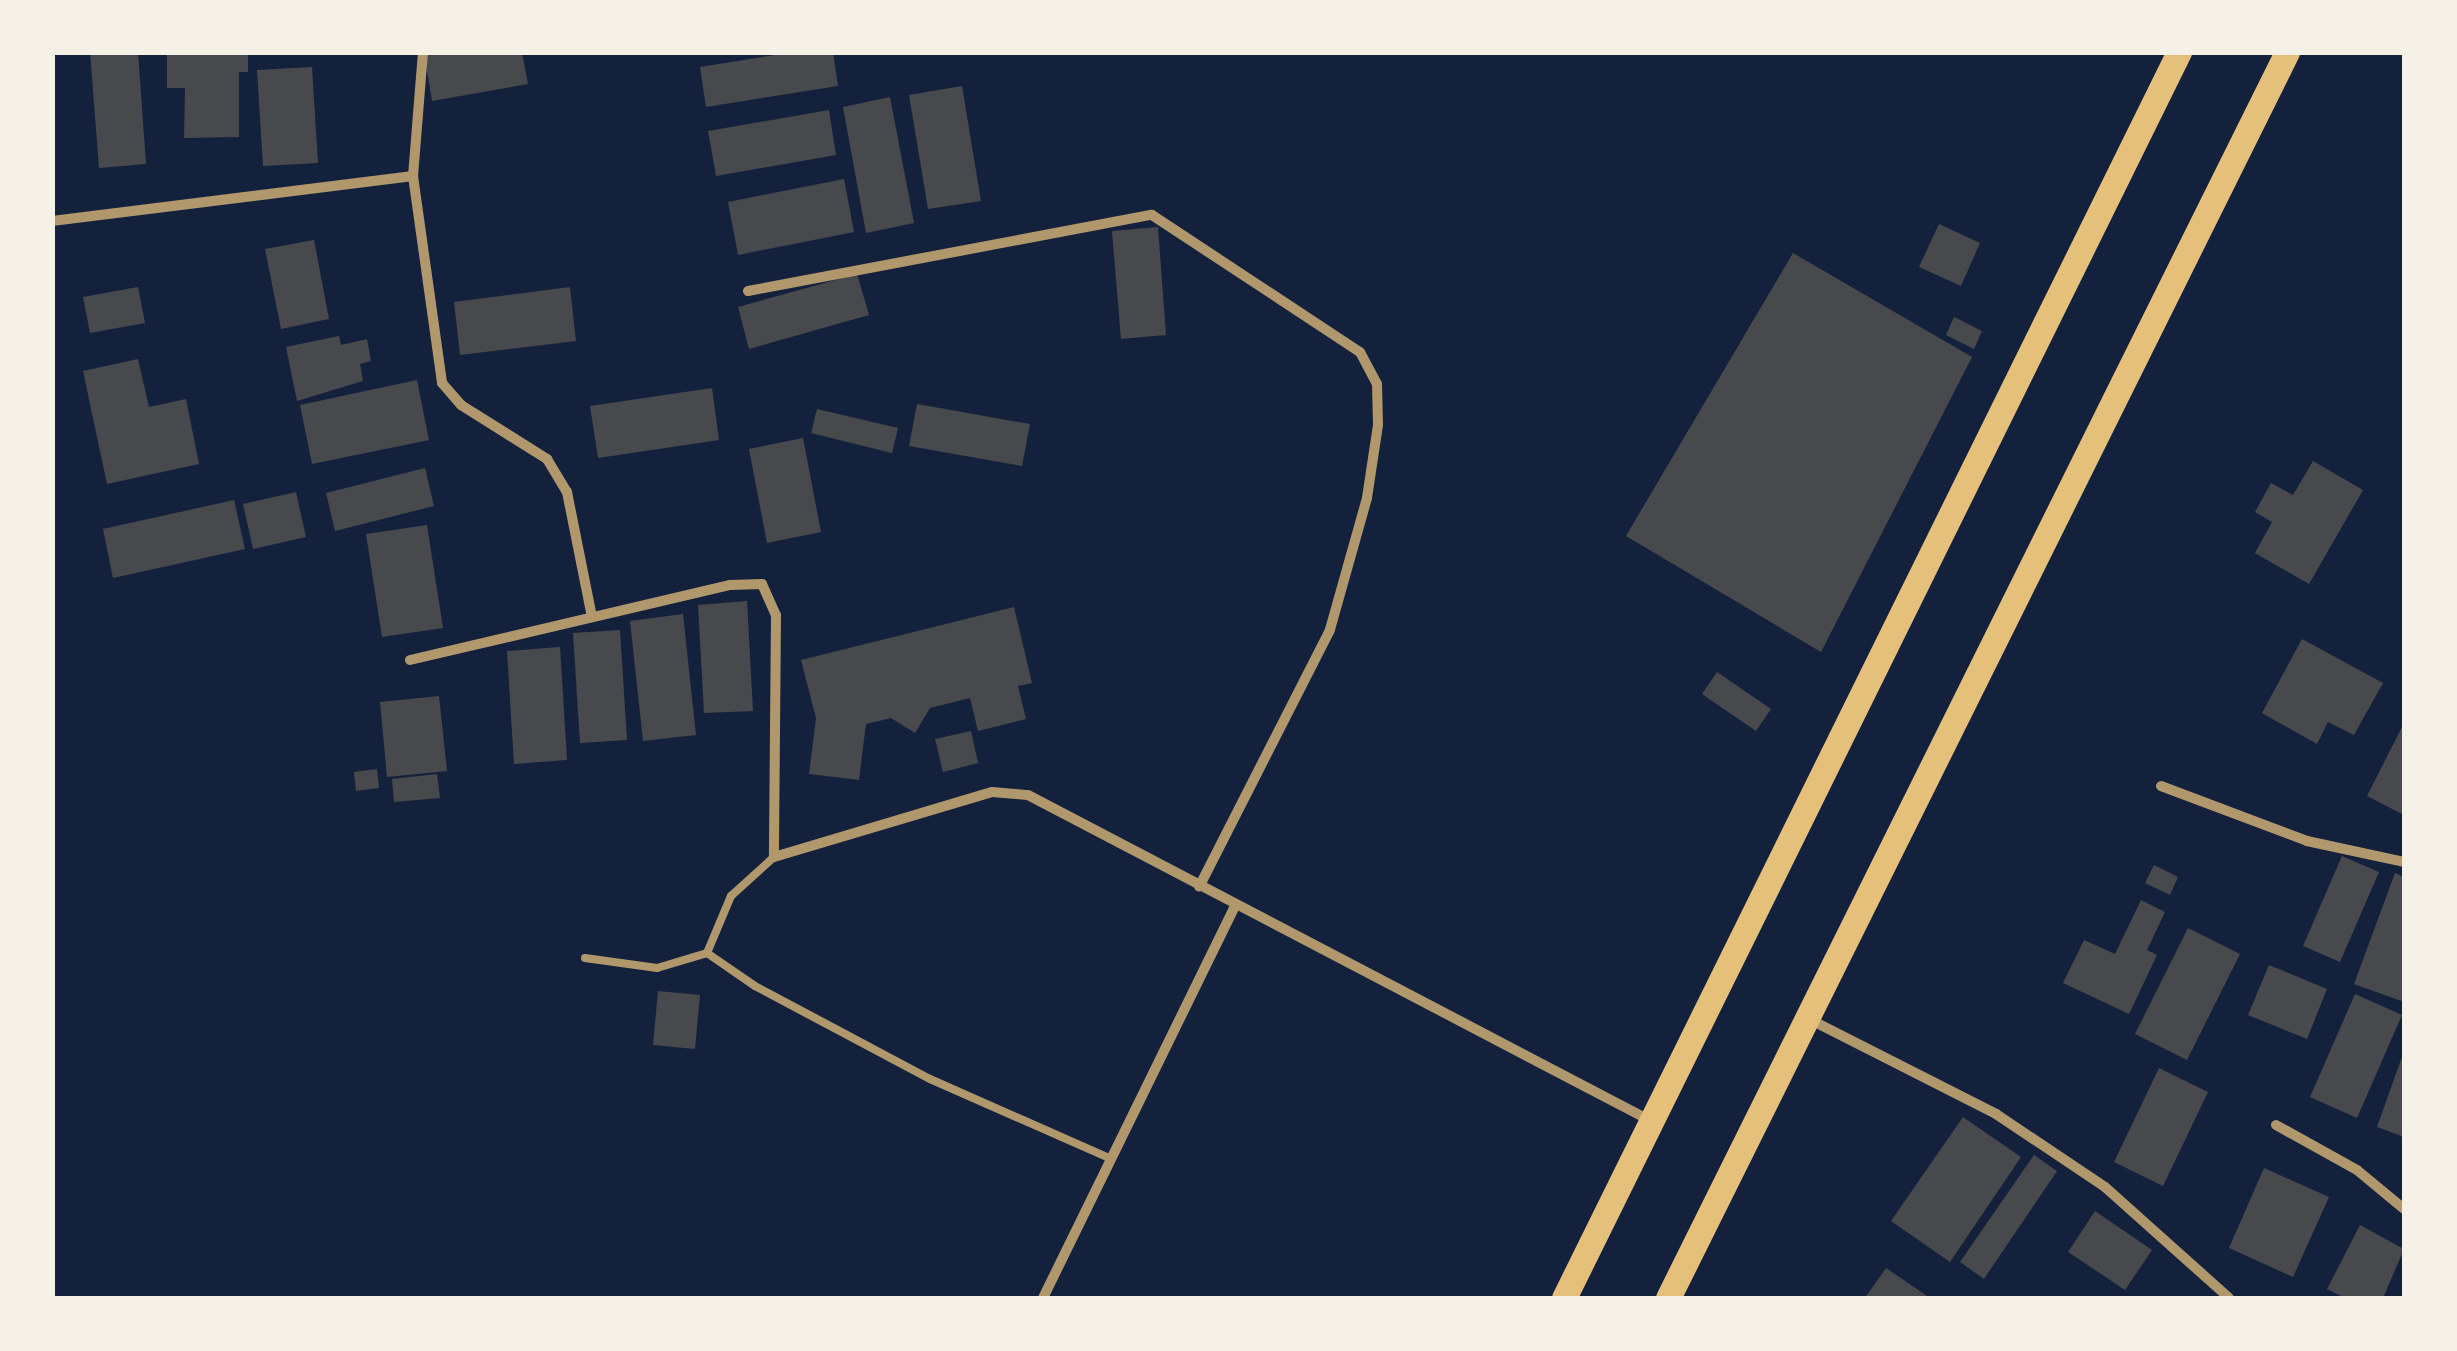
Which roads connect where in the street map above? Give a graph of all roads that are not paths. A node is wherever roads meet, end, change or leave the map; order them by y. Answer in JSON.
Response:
{"nodes":[{"id":1,"x":423,"y":52,"type":"edge"},
{"id":2,"x":2179,"y":52,"type":"edge"},
{"id":3,"x":2286,"y":52,"type":"edge"},
{"id":4,"x":413,"y":176,"type":"junction"},
{"id":5,"x":52,"y":221,"type":"edge"},
{"id":6,"x":748,"y":291,"type":"dead end"},
{"id":7,"x":592,"y":617,"type":"junction"},
{"id":8,"x":410,"y":660,"type":"dead end"},
{"id":9,"x":2161,"y":786,"type":"dead end"},
{"id":10,"x":774,"y":857,"type":"junction"},
{"id":11,"x":2404,"y":862,"type":"edge"},
{"id":12,"x":1198,"y":887,"type":"junction"},
{"id":13,"x":1234,"y":908,"type":"junction"},
{"id":14,"x":708,"y":953,"type":"junction"},
{"id":15,"x":584,"y":958,"type":"dead end"},
{"id":16,"x":1808,"y":1018,"type":"junction"},
{"id":17,"x":1652,"y":1122,"type":"junction"},
{"id":18,"x":2276,"y":1125,"type":"dead end"},
{"id":19,"x":1112,"y":1159,"type":"junction"},
{"id":20,"x":2404,"y":1209,"type":"edge"},
{"id":21,"x":1044,"y":1298,"type":"edge"},
{"id":22,"x":1564,"y":1298,"type":"edge"},
{"id":23,"x":1668,"y":1298,"type":"edge"},
{"id":24,"x":2229,"y":1298,"type":"edge"}],
"edges":[{"from":1,"to":4,"type":"street"},
{"from":2,"to":17,"type":"main road"},
{"from":3,"to":16,"type":"main road"},
{"from":4,"to":5,"type":"street"},
{"from":4,"to":7,"type":"street"},
{"from":6,"to":12,"type":"street"},
{"from":7,"to":8,"type":"street"},
{"from":7,"to":10,"type":"street"},
{"from":9,"to":11,"type":"street"},
{"from":10,"to":12,"type":"street"},
{"from":10,"to":14,"type":"lane"},
{"from":12,"to":13,"type":"street"},
{"from":13,"to":17,"type":"street"},
{"from":13,"to":19,"type":"street"},
{"from":14,"to":15,"type":"lane"},
{"from":14,"to":19,"type":"lane"},
{"from":16,"to":23,"type":"main road"},
{"from":16,"to":24,"type":"street"},
{"from":17,"to":22,"type":"main road"},
{"from":18,"to":20,"type":"street"},
{"from":19,"to":21,"type":"street"}]}
